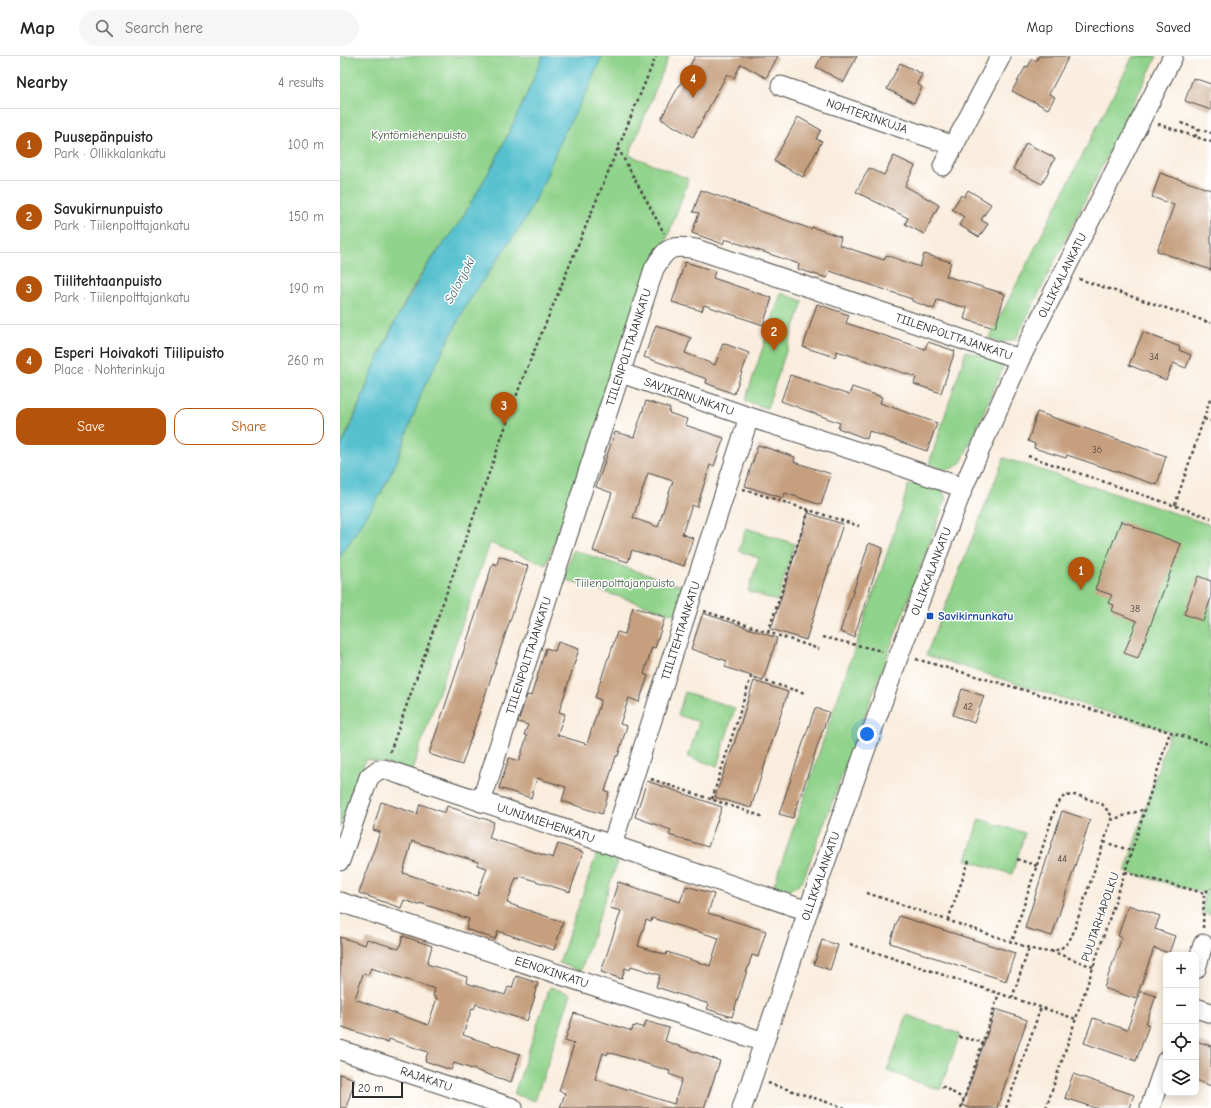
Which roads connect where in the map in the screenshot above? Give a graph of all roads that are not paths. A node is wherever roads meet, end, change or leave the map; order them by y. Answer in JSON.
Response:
{"nodes":[{"id":1,"x":1001,"y":56,"type":"edge"},
{"id":2,"x":1173,"y":56,"type":"edge"},
{"id":3,"x":780,"y":86,"type":"dead end"},
{"id":4,"x":954,"y":146,"type":"junction"},
{"id":5,"x":943,"y":166,"type":"dead end"},
{"id":6,"x":1020,"y":359,"type":"junction"},
{"id":7,"x":621,"y":373,"type":"junction"},
{"id":8,"x":749,"y":417,"type":"junction"},
{"id":9,"x":963,"y":488,"type":"junction"},
{"id":10,"x":481,"y":802,"type":"junction"},
{"id":11,"x":612,"y":845,"type":"junction"},
{"id":12,"x":340,"y":861,"type":"edge"},
{"id":13,"x":340,"y":902,"type":"edge"},
{"id":14,"x":808,"y":911,"type":"junction"},
{"id":15,"x":1203,"y":944,"type":"road end"},
{"id":16,"x":1199,"y":958,"type":"edge"},
{"id":17,"x":1199,"y":1009,"type":"edge"},
{"id":18,"x":1211,"y":1013,"type":"edge"},
{"id":19,"x":764,"y":1042,"type":"junction"},
{"id":20,"x":340,"y":1050,"type":"edge"},
{"id":21,"x":1163,"y":1070,"type":"edge"},
{"id":22,"x":513,"y":1108,"type":"edge"},
{"id":23,"x":742,"y":1108,"type":"edge"},
{"id":24,"x":1150,"y":1108,"type":"edge"}],
"edges":[{"from":1,"to":4,"type":"street"},
{"from":2,"to":6,"type":"street","name":"OLLIKKALANKATU"},
{"from":3,"to":4,"type":"street","name":"NOHTERINKUJA"},
{"from":4,"to":5,"type":"street"},
{"from":6,"to":7,"type":"street","name":"TIILENPOLTTAJANKATU"},
{"from":6,"to":9,"type":"street","name":"OLLIKKALANKATU"},
{"from":7,"to":8,"type":"street","name":"SAVIKIRNUNKATU"},
{"from":7,"to":10,"type":"street","name":"TIILENPOLTTAJANKATU"},
{"from":8,"to":9,"type":"street","name":"SAVIKIRNUNKATU"},
{"from":8,"to":11,"type":"street","name":"TIILITEHTAANKATU"},
{"from":9,"to":14,"type":"street","name":"OLLIKKALANKATU"},
{"from":10,"to":11,"type":"street","name":"UUNIMIEHENKATU"},
{"from":10,"to":12,"type":"street","name":"UUNIMIEHENKATU"},
{"from":11,"to":14,"type":"street","name":"UUNIMIEHENKATU"},
{"from":13,"to":19,"type":"street","name":"EENOKINKATU"},
{"from":14,"to":19,"type":"street","name":"OLLIKKALANKATU"},
{"from":15,"to":16,"type":"street"},
{"from":17,"to":18,"type":"street"},
{"from":19,"to":23,"type":"street","name":"OLLIKKALANKATU"},
{"from":20,"to":22,"type":"street","name":"RAJAKATU"},
{"from":21,"to":24,"type":"street"}]}
